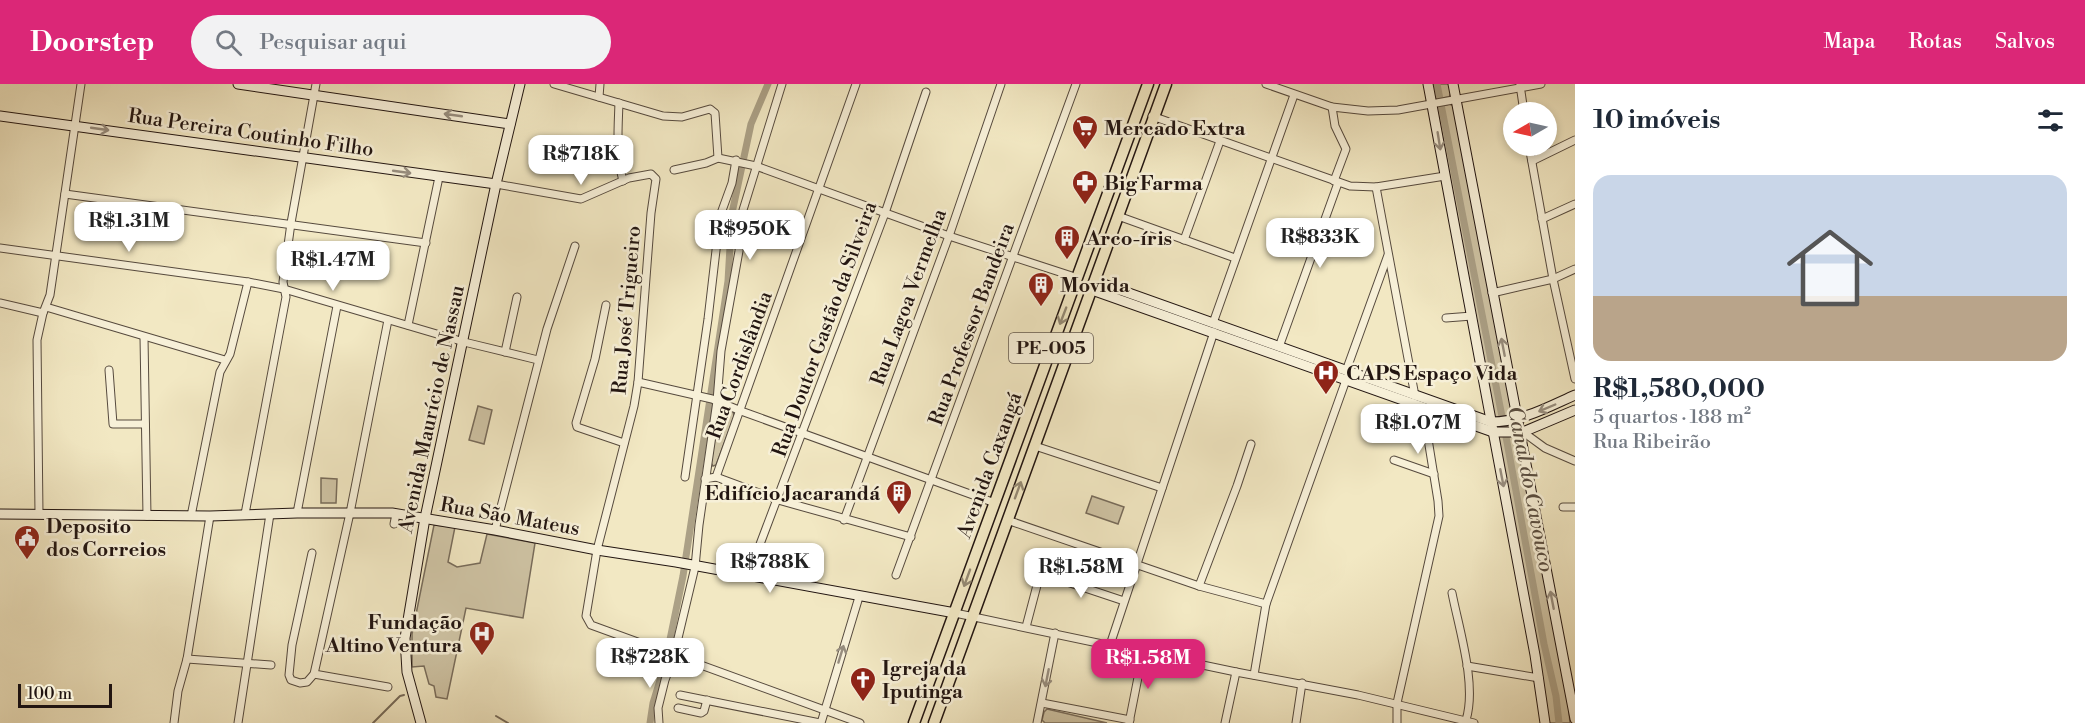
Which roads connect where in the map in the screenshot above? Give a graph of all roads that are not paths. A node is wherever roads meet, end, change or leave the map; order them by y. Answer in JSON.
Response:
{"nodes":[{"id":1,"x":81,"y":84,"type":"edge"},
{"id":2,"x":238,"y":84,"type":"edge"},
{"id":3,"x":316,"y":84,"type":"edge"},
{"id":4,"x":520,"y":84,"type":"edge"},
{"id":5,"x":554,"y":84,"type":"edge"},
{"id":6,"x":600,"y":84,"type":"edge"},
{"id":7,"x":782,"y":84,"type":"edge"},
{"id":8,"x":1001,"y":84,"type":"edge"},
{"id":9,"x":1077,"y":84,"type":"edge"},
{"id":10,"x":1148,"y":84,"type":"edge"},
{"id":11,"x":1166,"y":84,"type":"edge"},
{"id":12,"x":1266,"y":84,"type":"edge"},
{"id":13,"x":1428,"y":84,"type":"edge"},
{"id":14,"x":1453,"y":84,"type":"edge"},
{"id":15,"x":1541,"y":84,"type":"edge"},
{"id":16,"x":855,"y":86,"type":"edge"},
{"id":17,"x":1520,"y":86,"type":"edge"},
{"id":18,"x":926,"y":92,"type":"dead end"},
{"id":19,"x":313,"y":95,"type":"junction"},
{"id":20,"x":1294,"y":95,"type":"junction"},
{"id":21,"x":599,"y":97,"type":"junction"},
{"id":22,"x":1455,"y":100,"type":"junction"},
{"id":23,"x":1522,"y":102,"type":"edge"},
{"id":24,"x":1435,"y":103,"type":"junction"},
{"id":25,"x":619,"y":104,"type":"junction"},
{"id":26,"x":1332,"y":111,"type":"junction"},
{"id":27,"x":0,"y":116,"type":"edge"},
{"id":28,"x":1153,"y":116,"type":"junction"},
{"id":29,"x":510,"y":123,"type":"junction"},
{"id":30,"x":75,"y":126,"type":"junction"},
{"id":31,"x":1575,"y":140,"type":"edge"},
{"id":32,"x":1220,"y":141,"type":"junction"},
{"id":33,"x":1531,"y":156,"type":"edge"},
{"id":34,"x":302,"y":158,"type":"junction"},
{"id":35,"x":718,"y":158,"type":"junction"},
{"id":36,"x":1271,"y":159,"type":"junction"},
{"id":37,"x":737,"y":161,"type":"junction"},
{"id":38,"x":1532,"y":161,"type":"junction"},
{"id":39,"x":754,"y":165,"type":"junction"},
{"id":40,"x":674,"y":170,"type":"dead end"},
{"id":41,"x":1445,"y":176,"type":"junction"},
{"id":42,"x":439,"y":177,"type":"junction"},
{"id":43,"x":623,"y":181,"type":"junction"},
{"id":44,"x":1336,"y":182,"type":"junction"},
{"id":45,"x":496,"y":184,"type":"junction"},
{"id":46,"x":1376,"y":187,"type":"junction"},
{"id":47,"x":819,"y":189,"type":"junction"},
{"id":48,"x":65,"y":194,"type":"junction"},
{"id":49,"x":1575,"y":204,"type":"edge"},
{"id":50,"x":885,"y":213,"type":"junction"},
{"id":51,"x":1118,"y":216,"type":"junction"},
{"id":52,"x":1542,"y":219,"type":"junction"},
{"id":53,"x":291,"y":223,"type":"junction"},
{"id":54,"x":949,"y":236,"type":"junction"},
{"id":55,"x":1184,"y":240,"type":"junction"},
{"id":56,"x":426,"y":243,"type":"junction"},
{"id":57,"x":575,"y":246,"type":"dead end"},
{"id":58,"x":0,"y":248,"type":"edge"},
{"id":59,"x":1389,"y":253,"type":"junction"},
{"id":60,"x":56,"y":256,"type":"junction"},
{"id":61,"x":1013,"y":256,"type":"junction"},
{"id":62,"x":1235,"y":258,"type":"junction"},
{"id":63,"x":1575,"y":269,"type":"edge"},
{"id":64,"x":1078,"y":278,"type":"junction"},
{"id":65,"x":1553,"y":279,"type":"junction"},
{"id":66,"x":248,"y":282,"type":"junction"},
{"id":67,"x":1093,"y":285,"type":"junction"},
{"id":68,"x":284,"y":289,"type":"junction"},
{"id":69,"x":1492,"y":293,"type":"junction"},
{"id":70,"x":518,"y":297,"type":"dead end"},
{"id":71,"x":0,"y":303,"type":"edge"},
{"id":72,"x":606,"y":305,"type":"dead end"},
{"id":73,"x":337,"y":306,"type":"junction"},
{"id":74,"x":45,"y":310,"type":"junction"},
{"id":75,"x":1472,"y":316,"type":"junction"},
{"id":76,"x":1446,"y":318,"type":"dead end"},
{"id":77,"x":388,"y":320,"type":"junction"},
{"id":78,"x":408,"y":324,"type":"junction"},
{"id":79,"x":1214,"y":328,"type":"junction"},
{"id":80,"x":144,"y":337,"type":"junction"},
{"id":81,"x":464,"y":342,"type":"junction"},
{"id":82,"x":1572,"y":346,"type":"edge"},
{"id":83,"x":1279,"y":347,"type":"junction"},
{"id":84,"x":505,"y":352,"type":"junction"},
{"id":85,"x":225,"y":360,"type":"junction"},
{"id":86,"x":538,"y":360,"type":"junction"},
{"id":87,"x":109,"y":370,"type":"dead end"},
{"id":88,"x":1346,"y":376,"type":"junction"},
{"id":89,"x":1575,"y":379,"type":"edge"},
{"id":90,"x":638,"y":382,"type":"junction"},
{"id":91,"x":1575,"y":395,"type":"edge"},
{"id":92,"x":699,"y":396,"type":"junction"},
{"id":93,"x":1414,"y":396,"type":"junction"},
{"id":94,"x":714,"y":400,"type":"junction"},
{"id":95,"x":1423,"y":408,"type":"junction"},
{"id":96,"x":1575,"y":410,"type":"edge"},
{"id":97,"x":741,"y":411,"type":"junction"},
{"id":98,"x":1515,"y":420,"type":"junction"},
{"id":99,"x":145,"y":424,"type":"junction"},
{"id":100,"x":1493,"y":427,"type":"junction"},
{"id":101,"x":1519,"y":433,"type":"junction"},
{"id":102,"x":803,"y":434,"type":"junction"},
{"id":103,"x":624,"y":443,"type":"junction"},
{"id":104,"x":1251,"y":444,"type":"dead end"},
{"id":105,"x":1035,"y":446,"type":"junction"},
{"id":106,"x":867,"y":457,"type":"junction"},
{"id":107,"x":1394,"y":460,"type":"dead end"},
{"id":108,"x":1575,"y":460,"type":"edge"},
{"id":109,"x":1434,"y":474,"type":"junction"},
{"id":110,"x":685,"y":477,"type":"dead end"},
{"id":111,"x":716,"y":477,"type":"junction"},
{"id":112,"x":705,"y":479,"type":"junction"},
{"id":113,"x":932,"y":480,"type":"junction"},
{"id":114,"x":1162,"y":488,"type":"junction"},
{"id":115,"x":778,"y":500,"type":"junction"},
{"id":116,"x":995,"y":503,"type":"junction"},
{"id":117,"x":1563,"y":507,"type":"dead end"},
{"id":118,"x":1575,"y":507,"type":"edge"},
{"id":119,"x":297,"y":513,"type":"junction"},
{"id":120,"x":350,"y":513,"type":"junction"},
{"id":121,"x":0,"y":514,"type":"edge"},
{"id":122,"x":39,"y":514,"type":"junction"},
{"id":123,"x":245,"y":514,"type":"junction"},
{"id":124,"x":270,"y":514,"type":"junction"},
{"id":125,"x":147,"y":516,"type":"junction"},
{"id":126,"x":191,"y":516,"type":"junction"},
{"id":127,"x":210,"y":516,"type":"junction"},
{"id":128,"x":425,"y":518,"type":"junction"},
{"id":129,"x":844,"y":520,"type":"junction"},
{"id":130,"x":1007,"y":520,"type":"junction"},
{"id":131,"x":495,"y":530,"type":"junction"},
{"id":132,"x":911,"y":537,"type":"junction"},
{"id":133,"x":597,"y":550,"type":"junction"},
{"id":134,"x":312,"y":553,"type":"dead end"},
{"id":135,"x":690,"y":565,"type":"junction"},
{"id":136,"x":1136,"y":565,"type":"junction"},
{"id":137,"x":896,"y":575,"type":"dead end"},
{"id":138,"x":748,"y":576,"type":"junction"},
{"id":139,"x":1199,"y":586,"type":"junction"},
{"id":140,"x":1452,"y":593,"type":"dead end"},
{"id":141,"x":859,"y":597,"type":"junction"},
{"id":142,"x":1124,"y":601,"type":"junction"},
{"id":143,"x":1266,"y":604,"type":"junction"},
{"id":144,"x":955,"y":613,"type":"junction"},
{"id":145,"x":972,"y":616,"type":"junction"},
{"id":146,"x":1026,"y":627,"type":"junction"},
{"id":147,"x":1055,"y":633,"type":"junction"},
{"id":148,"x":1110,"y":645,"type":"junction"},
{"id":149,"x":1143,"y":652,"type":"junction"},
{"id":150,"x":672,"y":655,"type":"junction"},
{"id":151,"x":187,"y":658,"type":"junction"},
{"id":152,"x":247,"y":664,"type":"junction"},
{"id":153,"x":271,"y":665,"type":"dead end"},
{"id":154,"x":1467,"y":666,"type":"junction"},
{"id":155,"x":1236,"y":672,"type":"junction"},
{"id":156,"x":314,"y":674,"type":"junction"},
{"id":157,"x":1254,"y":675,"type":"junction"},
{"id":158,"x":1539,"y":678,"type":"junction"},
{"id":159,"x":1302,"y":683,"type":"junction"},
{"id":160,"x":388,"y":687,"type":"dead end"},
{"id":161,"x":680,"y":695,"type":"dead end"},
{"id":162,"x":707,"y":700,"type":"junction"},
{"id":163,"x":1042,"y":703,"type":"junction"},
{"id":164,"x":1397,"y":703,"type":"junction"},
{"id":165,"x":678,"y":708,"type":"dead end"},
{"id":166,"x":825,"y":710,"type":"junction"},
{"id":167,"x":1447,"y":719,"type":"edge"},
{"id":168,"x":1575,"y":719,"type":"edge"},
{"id":169,"x":1129,"y":721,"type":"edge"},
{"id":170,"x":1470,"y":722,"type":"edge"},
{"id":171,"x":174,"y":723,"type":"edge"},
{"id":172,"x":238,"y":723,"type":"edge"},
{"id":173,"x":421,"y":723,"type":"edge"},
{"id":174,"x":659,"y":723,"type":"edge"},
{"id":175,"x":821,"y":723,"type":"edge"},
{"id":176,"x":860,"y":723,"type":"edge"},
{"id":177,"x":914,"y":723,"type":"edge"},
{"id":178,"x":934,"y":723,"type":"edge"},
{"id":179,"x":1038,"y":723,"type":"edge"},
{"id":180,"x":1225,"y":723,"type":"edge"},
{"id":181,"x":1296,"y":723,"type":"edge"},
{"id":182,"x":1397,"y":723,"type":"edge"},
{"id":183,"x":1545,"y":723,"type":"edge"}],
"edges":[{"from":1,"to":30,"type":"street"},
{"from":2,"to":19,"type":"street"},
{"from":3,"to":19,"type":"street"},
{"from":4,"to":29,"type":"street","name":"Avenida Maurício de Nassau"},
{"from":5,"to":21,"type":"street"},
{"from":6,"to":21,"type":"street"},
{"from":7,"to":39,"type":"street"},
{"from":8,"to":54,"type":"street","name":"Rua Lagoa Vermelha"},
{"from":9,"to":61,"type":"street","name":"Rua Professor Bandeira"},
{"from":10,"to":64,"type":"main road","name":"Avenida Caxangá","number":"PE-005"},
{"from":11,"to":28,"type":"main road","name":"Avenida Caxangá","number":"PE-005"},
{"from":12,"to":20,"type":"street"},
{"from":13,"to":24,"type":"street"},
{"from":14,"to":22,"type":"street"},
{"from":15,"to":17,"type":"street"},
{"from":16,"to":47,"type":"street","name":"Rua Cordislândia"},
{"from":17,"to":22,"type":"street"},
{"from":17,"to":23,"type":"street"},
{"from":18,"to":50,"type":"street","name":"Rua Doutor Gastão da Silveira"},
{"from":29,"to":19,"type":"street","one_way":true},
{"from":19,"to":34,"type":"street"},
{"from":20,"to":26,"type":"street"},
{"from":20,"to":36,"type":"street"},
{"from":21,"to":25,"type":"street"},
{"from":22,"to":24,"type":"street"},
{"from":22,"to":69,"type":"street"},
{"from":24,"to":26,"type":"street"},
{"from":24,"to":41,"type":"street","one_way":true},
{"from":25,"to":35,"type":"street"},
{"from":25,"to":43,"type":"street"},
{"from":26,"to":44,"type":"street"},
{"from":27,"to":30,"type":"street","name":"Rua Pereira Coutinho Filho"},
{"from":28,"to":32,"type":"street"},
{"from":28,"to":51,"type":"main road","name":"Avenida Caxangá","number":"PE-005"},
{"from":29,"to":45,"type":"street","name":"Avenida Maurício de Nassau"},
{"from":30,"to":34,"type":"street","name":"Rua Pereira Coutinho Filho","one_way":true},
{"from":30,"to":48,"type":"street"},
{"from":31,"to":38,"type":"street"},
{"from":32,"to":36,"type":"street"},
{"from":32,"to":55,"type":"street"},
{"from":33,"to":38,"type":"street"},
{"from":34,"to":42,"type":"street","name":"Rua Pereira Coutinho Filho","one_way":true},
{"from":34,"to":53,"type":"street"},
{"from":35,"to":37,"type":"street"},
{"from":35,"to":40,"type":"street"},
{"from":36,"to":44,"type":"street"},
{"from":36,"to":62,"type":"street"},
{"from":37,"to":39,"type":"street"},
{"from":37,"to":92,"type":"street"},
{"from":38,"to":52,"type":"street"},
{"from":39,"to":47,"type":"street"},
{"from":39,"to":94,"type":"street"},
{"from":41,"to":46,"type":"street"},
{"from":41,"to":75,"type":"street"},
{"from":42,"to":45,"type":"street","name":"Rua Pereira Coutinho Filho"},
{"from":42,"to":56,"type":"street"},
{"from":43,"to":45,"type":"street"},
{"from":43,"to":90,"type":"street","name":"Rua José Trigueiro"},
{"from":44,"to":46,"type":"street"},
{"from":44,"to":83,"type":"street"},
{"from":45,"to":81,"type":"street","name":"Avenida Maurício de Nassau"},
{"from":46,"to":59,"type":"street"},
{"from":47,"to":50,"type":"street"},
{"from":47,"to":97,"type":"street","name":"Rua Cordislândia"},
{"from":48,"to":53,"type":"street"},
{"from":48,"to":60,"type":"street"},
{"from":49,"to":52,"type":"street"},
{"from":50,"to":54,"type":"street"},
{"from":50,"to":102,"type":"street","name":"Rua Doutor Gastão da Silveira"},
{"from":51,"to":55,"type":"street"},
{"from":51,"to":67,"type":"main road","name":"Avenida Caxangá","number":"PE-005"},
{"from":52,"to":65,"type":"street"},
{"from":53,"to":56,"type":"street"},
{"from":53,"to":68,"type":"street"},
{"from":54,"to":61,"type":"street"},
{"from":54,"to":106,"type":"street","name":"Rua Lagoa Vermelha"},
{"from":55,"to":62,"type":"street"},
{"from":56,"to":78,"type":"street"},
{"from":57,"to":86,"type":"street"},
{"from":58,"to":60,"type":"street"},
{"from":59,"to":88,"type":"street"},
{"from":59,"to":93,"type":"street"},
{"from":60,"to":66,"type":"street"},
{"from":60,"to":74,"type":"street"},
{"from":61,"to":64,"type":"street"},
{"from":61,"to":113,"type":"street","name":"Rua Professor Bandeira"},
{"from":62,"to":79,"type":"street"},
{"from":63,"to":65,"type":"street"},
{"from":64,"to":116,"type":"main road","name":"Avenida Caxangá","number":"PE-005","one_way":true},
{"from":65,"to":69,"type":"street"},
{"from":65,"to":82,"type":"street"},
{"from":66,"to":68,"type":"street"},
{"from":66,"to":85,"type":"street"},
{"from":67,"to":79,"type":"street"},
{"from":67,"to":105,"type":"main road","name":"Avenida Caxangá","number":"PE-005"},
{"from":68,"to":73,"type":"street"},
{"from":68,"to":123,"type":"street"},
{"from":98,"to":69,"type":"street","one_way":true},
{"from":70,"to":84,"type":"street"},
{"from":71,"to":74,"type":"street"},
{"from":72,"to":103,"type":"street"},
{"from":73,"to":77,"type":"street"},
{"from":73,"to":119,"type":"street"},
{"from":74,"to":80,"type":"street"},
{"from":74,"to":122,"type":"street"},
{"from":75,"to":76,"type":"street"},
{"from":75,"to":100,"type":"street"},
{"from":77,"to":78,"type":"street"},
{"from":77,"to":120,"type":"street"},
{"from":78,"to":81,"type":"street"},
{"from":79,"to":83,"type":"street"},
{"from":79,"to":88,"type":"street"},
{"from":79,"to":114,"type":"street"},
{"from":80,"to":85,"type":"street"},
{"from":80,"to":99,"type":"street"},
{"from":81,"to":84,"type":"street"},
{"from":81,"to":128,"type":"street","name":"Avenida Maurício de Nassau"},
{"from":82,"to":89,"type":"street"},
{"from":83,"to":88,"type":"street"},
{"from":84,"to":86,"type":"street"},
{"from":85,"to":126,"type":"street"},
{"from":86,"to":131,"type":"street"},
{"from":87,"to":99,"type":"street"},
{"from":88,"to":93,"type":"street"},
{"from":88,"to":95,"type":"street"},
{"from":88,"to":143,"type":"street"},
{"from":90,"to":92,"type":"street"},
{"from":90,"to":103,"type":"street","name":"Rua José Trigueiro"},
{"from":91,"to":98,"type":"street","one_way":true},
{"from":92,"to":94,"type":"street"},
{"from":92,"to":110,"type":"street"},
{"from":93,"to":100,"type":"street"},
{"from":94,"to":97,"type":"street"},
{"from":94,"to":112,"type":"street"},
{"from":95,"to":100,"type":"street"},
{"from":95,"to":109,"type":"street"},
{"from":96,"to":101,"type":"street"},
{"from":97,"to":102,"type":"street"},
{"from":97,"to":111,"type":"street","name":"Rua Cordislândia"},
{"from":98,"to":100,"type":"street"},
{"from":98,"to":101,"type":"street"},
{"from":99,"to":125,"type":"street"},
{"from":100,"to":101,"type":"street"},
{"from":100,"to":158,"type":"street","one_way":true},
{"from":101,"to":108,"type":"street"},
{"from":168,"to":101,"type":"street","one_way":true},
{"from":102,"to":106,"type":"street"},
{"from":102,"to":115,"type":"street","name":"Rua Doutor Gastão da Silveira"},
{"from":103,"to":133,"type":"street","name":"Rua José Trigueiro"},
{"from":104,"to":139,"type":"street"},
{"from":105,"to":114,"type":"street"},
{"from":130,"to":105,"type":"main road","name":"Avenida Caxangá","number":"PE-005","one_way":true},
{"from":106,"to":113,"type":"street"},
{"from":106,"to":129,"type":"street","name":"Rua Lagoa Vermelha"},
{"from":107,"to":109,"type":"street"},
{"from":109,"to":164,"type":"street"},
{"from":111,"to":112,"type":"street"},
{"from":111,"to":115,"type":"street"},
{"from":112,"to":135,"type":"street"},
{"from":113,"to":116,"type":"street"},
{"from":113,"to":132,"type":"street","name":"Rua Professor Bandeira"},
{"from":114,"to":136,"type":"street"},
{"from":115,"to":129,"type":"street"},
{"from":115,"to":138,"type":"street","name":"Rua Doutor Gastão da Silveira"},
{"from":116,"to":144,"type":"main road","name":"Avenida Caxangá","number":"PE-005","one_way":true},
{"from":117,"to":118,"type":"street"},
{"from":119,"to":120,"type":"street","name":"Rua São Mateus"},
{"from":119,"to":124,"type":"street","name":"Rua São Mateus"},
{"from":120,"to":128,"type":"street","name":"Rua São Mateus"},
{"from":120,"to":156,"type":"street"},
{"from":121,"to":122,"type":"street","name":"Rua São Mateus"},
{"from":122,"to":125,"type":"street","name":"Rua São Mateus"},
{"from":123,"to":124,"type":"street","name":"Rua São Mateus"},
{"from":123,"to":127,"type":"street","name":"Rua São Mateus"},
{"from":124,"to":152,"type":"street"},
{"from":125,"to":126,"type":"street","name":"Rua São Mateus"},
{"from":126,"to":127,"type":"street","name":"Rua São Mateus"},
{"from":127,"to":151,"type":"street"},
{"from":128,"to":131,"type":"street","name":"Rua São Mateus"},
{"from":128,"to":173,"type":"street","name":"Avenida Maurício de Nassau"},
{"from":129,"to":132,"type":"street"},
{"from":130,"to":136,"type":"street"},
{"from":130,"to":145,"type":"main road","name":"Avenida Caxangá","number":"PE-005"},
{"from":131,"to":133,"type":"street","name":"Rua São Mateus"},
{"from":132,"to":137,"type":"street","name":"Rua Professor Bandeira"},
{"from":133,"to":135,"type":"street","name":"Rua São Mateus"},
{"from":133,"to":150,"type":"street","name":"Rua José Trigueiro"},
{"from":134,"to":156,"type":"street"},
{"from":135,"to":138,"type":"street","name":"Rua São Mateus"},
{"from":135,"to":150,"type":"street"},
{"from":136,"to":139,"type":"street"},
{"from":136,"to":142,"type":"street"},
{"from":138,"to":141,"type":"street","name":"Rua São Mateus"},
{"from":139,"to":143,"type":"street"},
{"from":140,"to":154,"type":"street"},
{"from":141,"to":144,"type":"street","name":"Rua São Mateus"},
{"from":166,"to":141,"type":"street","one_way":true},
{"from":142,"to":146,"type":"street"},
{"from":142,"to":148,"type":"street"},
{"from":143,"to":157,"type":"street"},
{"from":144,"to":145,"type":"street","name":"Rua São Mateus"},
{"from":144,"to":177,"type":"main road","name":"Avenida Caxangá","number":"PE-005"},
{"from":145,"to":146,"type":"street","name":"Rua São Mateus"},
{"from":145,"to":178,"type":"main road","name":"Avenida Caxangá","number":"PE-005"},
{"from":146,"to":147,"type":"street","name":"Rua São Mateus"},
{"from":147,"to":148,"type":"street","name":"Rua São Mateus"},
{"from":147,"to":163,"type":"street","one_way":true},
{"from":148,"to":149,"type":"street","name":"Rua São Mateus"},
{"from":149,"to":155,"type":"street","name":"Rua São Mateus"},
{"from":149,"to":169,"type":"street"},
{"from":150,"to":166,"type":"street"},
{"from":150,"to":174,"type":"street"},
{"from":151,"to":152,"type":"street"},
{"from":151,"to":171,"type":"street"},
{"from":152,"to":153,"type":"street"},
{"from":152,"to":172,"type":"street"},
{"from":154,"to":158,"type":"street"},
{"from":154,"to":170,"type":"street"},
{"from":155,"to":157,"type":"street","name":"Rua São Mateus"},
{"from":155,"to":180,"type":"street"},
{"from":156,"to":160,"type":"street"},
{"from":157,"to":159,"type":"street","name":"Rua São Mateus"},
{"from":158,"to":183,"type":"street"},
{"from":159,"to":164,"type":"street","name":"Rua São Mateus"},
{"from":159,"to":181,"type":"street"},
{"from":161,"to":162,"type":"street"},
{"from":162,"to":165,"type":"street"},
{"from":162,"to":175,"type":"street"},
{"from":163,"to":169,"type":"street"},
{"from":163,"to":179,"type":"street"},
{"from":164,"to":167,"type":"street","name":"Rua São Mateus"},
{"from":164,"to":182,"type":"street"},
{"from":166,"to":175,"type":"street"},
{"from":166,"to":176,"type":"street"},
{"from":167,"to":170,"type":"street","name":"Rua São Mateus"}]}
